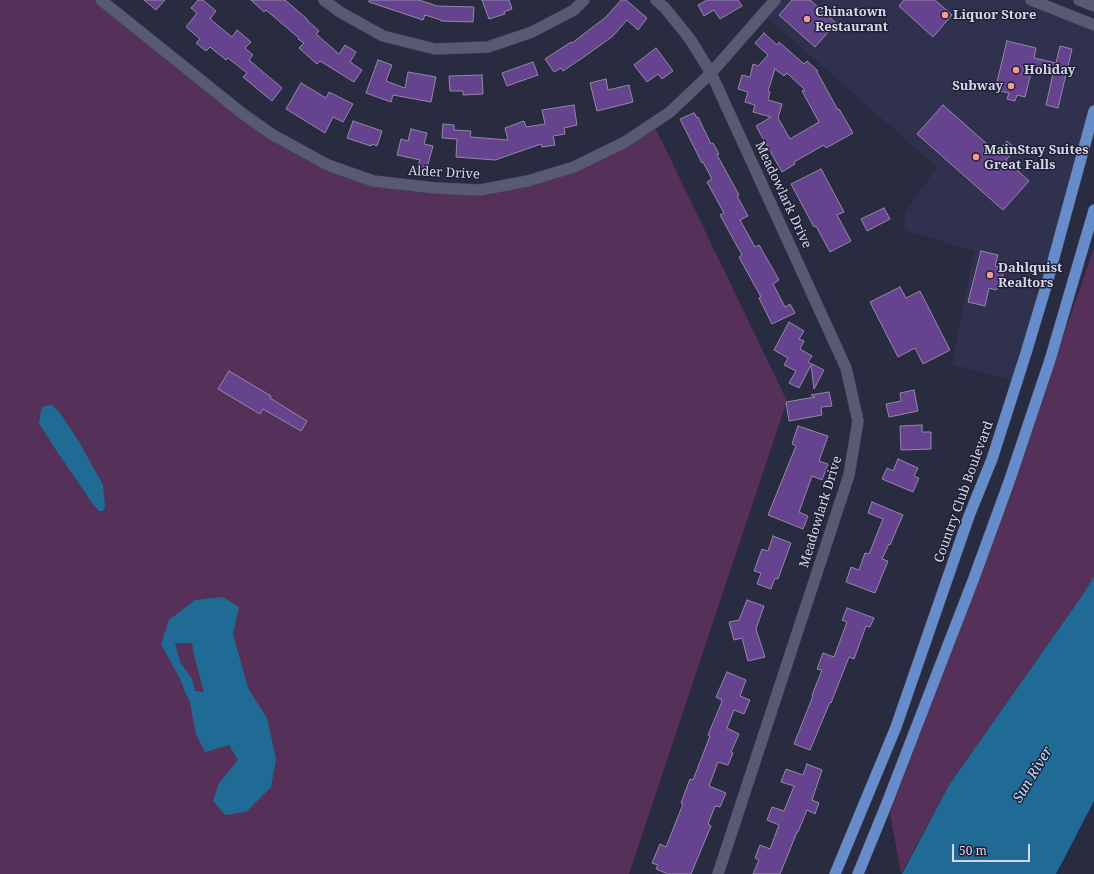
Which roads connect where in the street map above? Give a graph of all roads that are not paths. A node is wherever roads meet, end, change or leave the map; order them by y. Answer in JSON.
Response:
{"nodes":[{"id":1,"x":101,"y":0,"type":"edge"},
{"id":2,"x":324,"y":0,"type":"edge"},
{"id":3,"x":584,"y":0,"type":"edge"},
{"id":4,"x":656,"y":0,"type":"edge"},
{"id":5,"x":775,"y":0,"type":"edge"},
{"id":6,"x":1031,"y":0,"type":"edge"},
{"id":7,"x":1079,"y":0,"type":"edge"},
{"id":8,"x":1094,"y":6,"type":"edge"},
{"id":9,"x":1094,"y":25,"type":"edge"},
{"id":10,"x":711,"y":73,"type":"junction"},
{"id":11,"x":1094,"y":111,"type":"edge"},
{"id":12,"x":1094,"y":210,"type":"edge"},
{"id":13,"x":718,"y":874,"type":"edge"},
{"id":14,"x":835,"y":874,"type":"edge"},
{"id":15,"x":858,"y":874,"type":"edge"}],
"edges":[{"from":1,"to":10,"type":"street","name":"Alder Drive"},
{"from":2,"to":3,"type":"street"},
{"from":4,"to":10,"type":"street","name":"Meadowlark Drive"},
{"from":5,"to":10,"type":"street","name":"Alder Drive"},
{"from":6,"to":9,"type":"street"},
{"from":7,"to":8,"type":"street"},
{"from":10,"to":13,"type":"street","name":"Meadowlark Drive"},
{"from":11,"to":14,"type":"highway","name":"Country Club Boulevard"},
{"from":12,"to":15,"type":"highway"}]}
